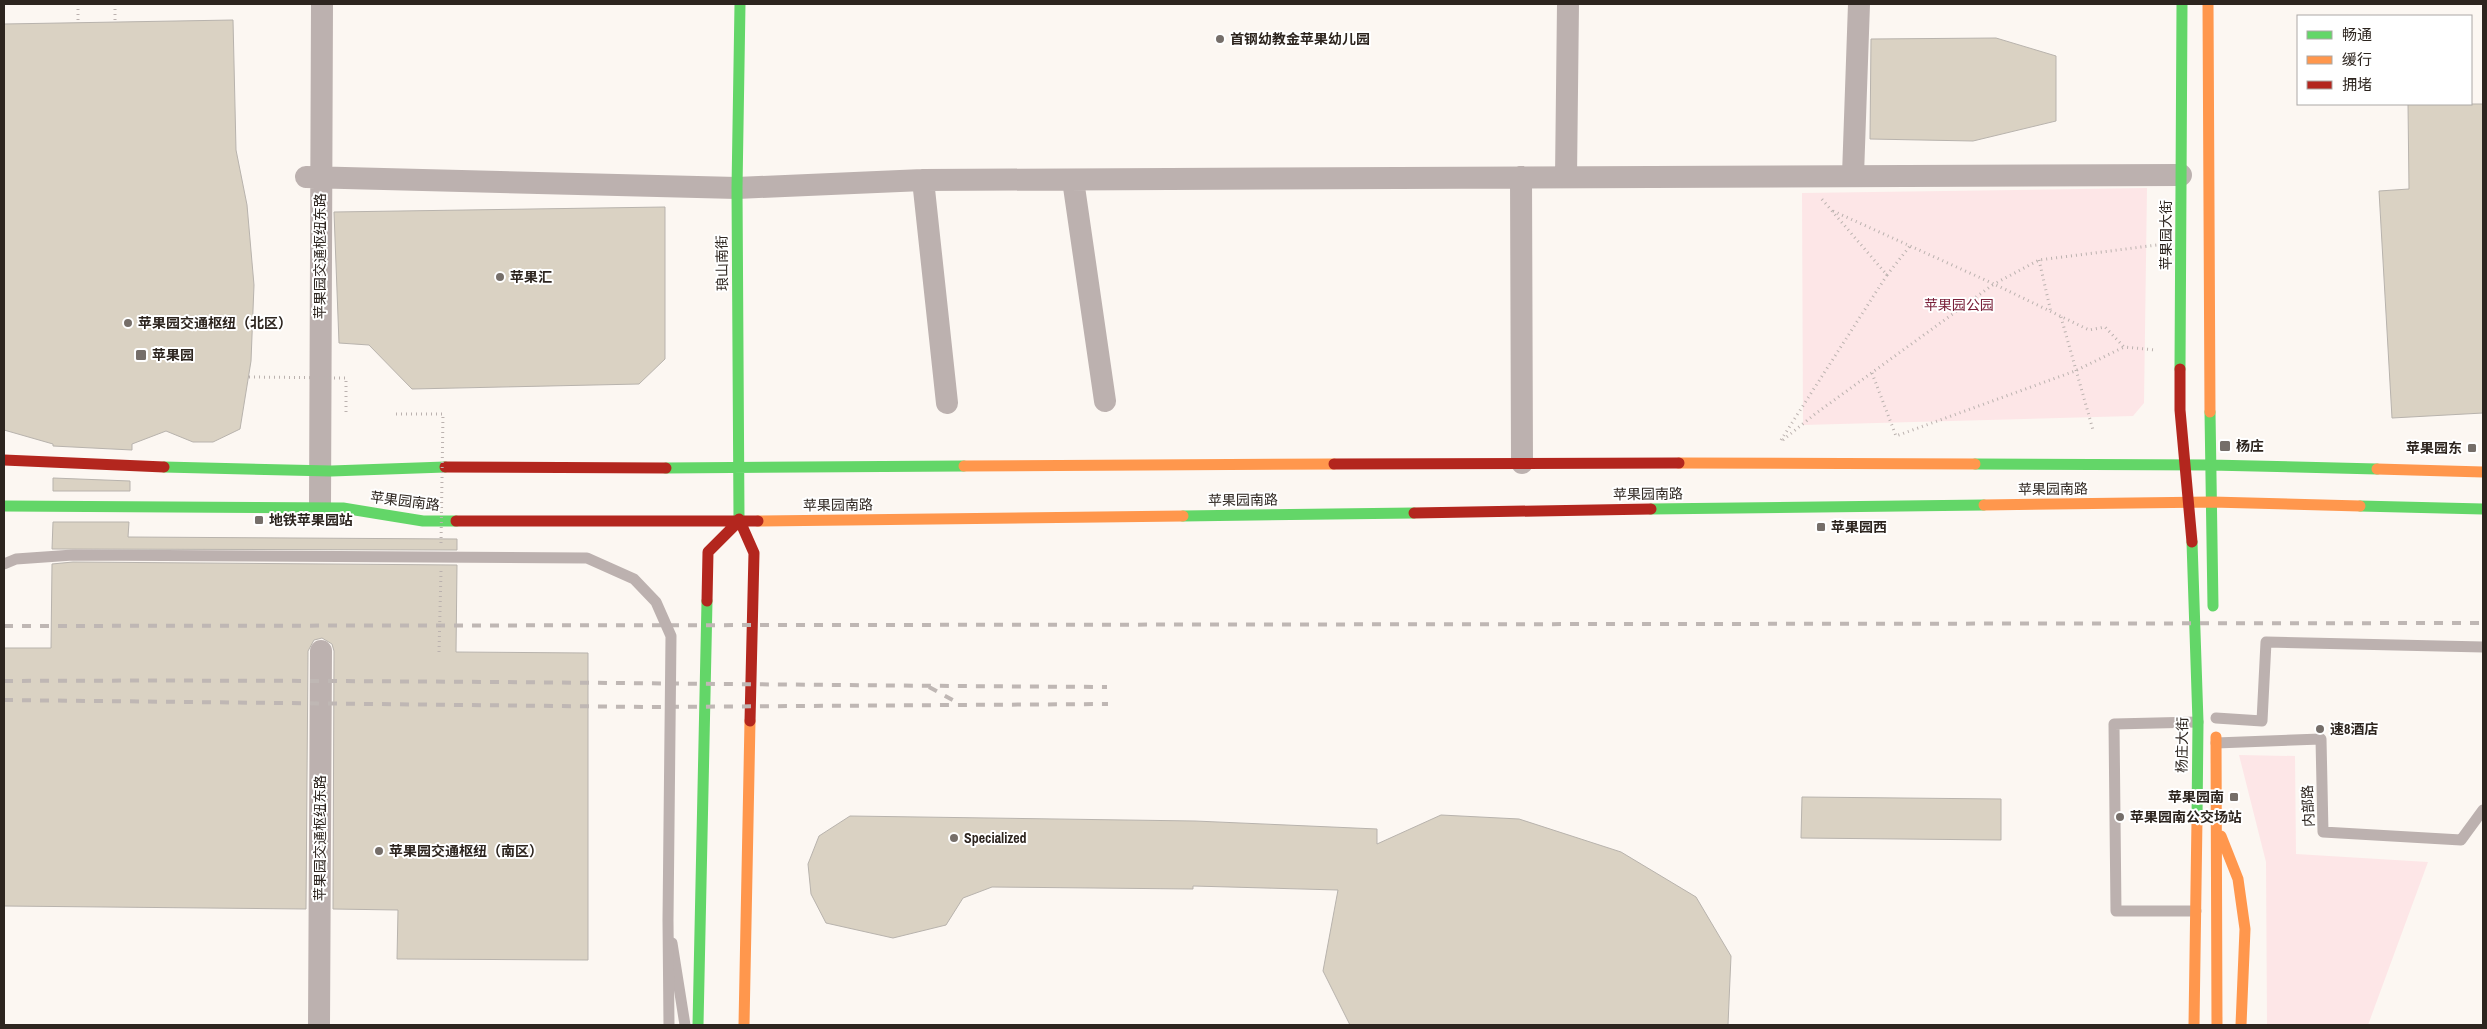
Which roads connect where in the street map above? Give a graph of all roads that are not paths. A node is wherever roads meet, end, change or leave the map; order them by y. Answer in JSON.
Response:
{"nodes":[{"id":1,"x":322,"y":4,"type":"edge"},
{"id":2,"x":740,"y":4,"type":"edge"},
{"id":3,"x":1568,"y":4,"type":"edge"},
{"id":4,"x":1859,"y":4,"type":"edge"},
{"id":5,"x":2182,"y":4,"type":"edge"},
{"id":6,"x":2208,"y":4,"type":"edge"},
{"id":7,"x":1853,"y":175,"type":"junction"},
{"id":8,"x":2180,"y":175,"type":"junction"},
{"id":9,"x":313,"y":177,"type":"junction"},
{"id":10,"x":1521,"y":177,"type":"junction"},
{"id":11,"x":1566,"y":177,"type":"junction"},
{"id":12,"x":923,"y":180,"type":"junction"},
{"id":13,"x":1073,"y":180,"type":"junction"},
{"id":14,"x":736,"y":188,"type":"junction"},
{"id":15,"x":1105,"y":401,"type":"dead end"},
{"id":16,"x":947,"y":402,"type":"dead end"},
{"id":17,"x":4,"y":460,"type":"edge"},
{"id":18,"x":1522,"y":463,"type":"junction"},
{"id":19,"x":2186,"y":465,"type":"junction"},
{"id":20,"x":2210,"y":465,"type":"junction"},
{"id":21,"x":739,"y":467,"type":"junction"},
{"id":22,"x":318,"y":471,"type":"junction"},
{"id":23,"x":2483,"y":472,"type":"edge"},
{"id":24,"x":2190,"y":502,"type":"junction"},
{"id":25,"x":2212,"y":502,"type":"junction"},
{"id":26,"x":4,"y":506,"type":"edge"},
{"id":27,"x":320,"y":508,"type":"junction"},
{"id":28,"x":2483,"y":509,"type":"edge"},
{"id":29,"x":740,"y":521,"type":"junction"},
{"id":30,"x":4,"y":564,"type":"edge"},
{"id":31,"x":2213,"y":615,"type":"dead end"},
{"id":32,"x":2483,"y":647,"type":"edge"},
{"id":33,"x":321,"y":651,"type":"dead end"},
{"id":34,"x":2216,"y":713,"type":"joint"},
{"id":35,"x":2262,"y":721,"type":"junction"},
{"id":36,"x":2198,"y":722,"type":"junction"},
{"id":37,"x":2261,"y":741,"type":"junction"},
{"id":38,"x":2216,"y":743,"type":"junction"},
{"id":39,"x":2483,"y":810,"type":"edge"},
{"id":40,"x":2215,"y":822,"type":"junction"},
{"id":41,"x":2196,"y":910,"type":"junction"},
{"id":42,"x":2216,"y":911,"type":"junction"},
{"id":43,"x":668,"y":920,"type":"junction"},
{"id":44,"x":319,"y":1025,"type":"edge"},
{"id":45,"x":669,"y":1025,"type":"edge"},
{"id":46,"x":685,"y":1025,"type":"edge"},
{"id":47,"x":698,"y":1025,"type":"edge"},
{"id":48,"x":744,"y":1025,"type":"edge"},
{"id":49,"x":2194,"y":1025,"type":"edge"},
{"id":50,"x":2217,"y":1025,"type":"edge"},
{"id":51,"x":2242,"y":1025,"type":"edge"}],
"edges":[{"from":1,"to":9,"type":"street","name":"苹果园交通枢纽东路"},
{"from":2,"to":14,"type":"main road","name":"琅山南街"},
{"from":3,"to":11,"type":"street"},
{"from":4,"to":7,"type":"street"},
{"from":5,"to":8,"type":"main road","name":"苹果园大街"},
{"from":6,"to":20,"type":"main road"},
{"from":7,"to":8,"type":"street"},
{"from":7,"to":11,"type":"street"},
{"from":8,"to":19,"type":"main road","name":"苹果园大街"},
{"from":9,"to":14,"type":"street"},
{"from":9,"to":22,"type":"street","name":"苹果园交通枢纽东路"},
{"from":10,"to":11,"type":"street"},
{"from":10,"to":13,"type":"street"},
{"from":10,"to":18,"type":"street"},
{"from":12,"to":13,"type":"street"},
{"from":12,"to":14,"type":"street"},
{"from":12,"to":16,"type":"street"},
{"from":13,"to":15,"type":"street"},
{"from":14,"to":21,"type":"main road","name":"琅山南街"},
{"from":17,"to":22,"type":"main road","name":"苹果园南路"},
{"from":18,"to":19,"type":"main road","name":"苹果园南路"},
{"from":18,"to":21,"type":"main road","name":"苹果园南路"},
{"from":19,"to":20,"type":"main road","name":"苹果园南路"},
{"from":19,"to":24,"type":"main road","name":"杨庄大街"},
{"from":20,"to":23,"type":"main road","name":"苹果园南路"},
{"from":20,"to":25,"type":"main road"},
{"from":21,"to":22,"type":"main road","name":"苹果园南路"},
{"from":21,"to":29,"type":"main road","name":"琅山南街"},
{"from":22,"to":27,"type":"street","name":"苹果园交通枢纽东路"},
{"from":24,"to":25,"type":"main road","name":"苹果园南路"},
{"from":24,"to":29,"type":"main road","name":"苹果园南路"},
{"from":24,"to":36,"type":"main road","name":"杨庄大街"},
{"from":25,"to":28,"type":"main road","name":"苹果园南路"},
{"from":25,"to":31,"type":"main road"},
{"from":26,"to":27,"type":"main road","name":"苹果园南路"},
{"from":27,"to":29,"type":"main road","name":"苹果园南路"},
{"from":29,"to":47,"type":"main road"},
{"from":29,"to":48,"type":"main road"},
{"from":30,"to":43,"type":"lane","bridge":true},
{"from":32,"to":35,"type":"lane"},
{"from":33,"to":44,"type":"street","name":"苹果园交通枢纽东路"},
{"from":34,"to":35,"type":"lane"},
{"from":34,"to":38,"type":"main road"},
{"from":35,"to":37,"type":"lane"},
{"from":36,"to":41,"type":"main road","name":"杨庄大街"},
{"from":36,"to":41,"type":"lane"},
{"from":37,"to":38,"type":"lane","name":"内部路"},
{"from":37,"to":39,"type":"lane","name":"内部路"},
{"from":38,"to":40,"type":"main road"},
{"from":40,"to":42,"type":"main road"},
{"from":40,"to":51,"type":"main road"},
{"from":41,"to":42,"type":"lane"},
{"from":41,"to":49,"type":"main road","name":"杨庄大街"},
{"from":42,"to":50,"type":"main road"},
{"from":43,"to":45,"type":"lane","bridge":true},
{"from":43,"to":46,"type":"lane","bridge":true}]}
